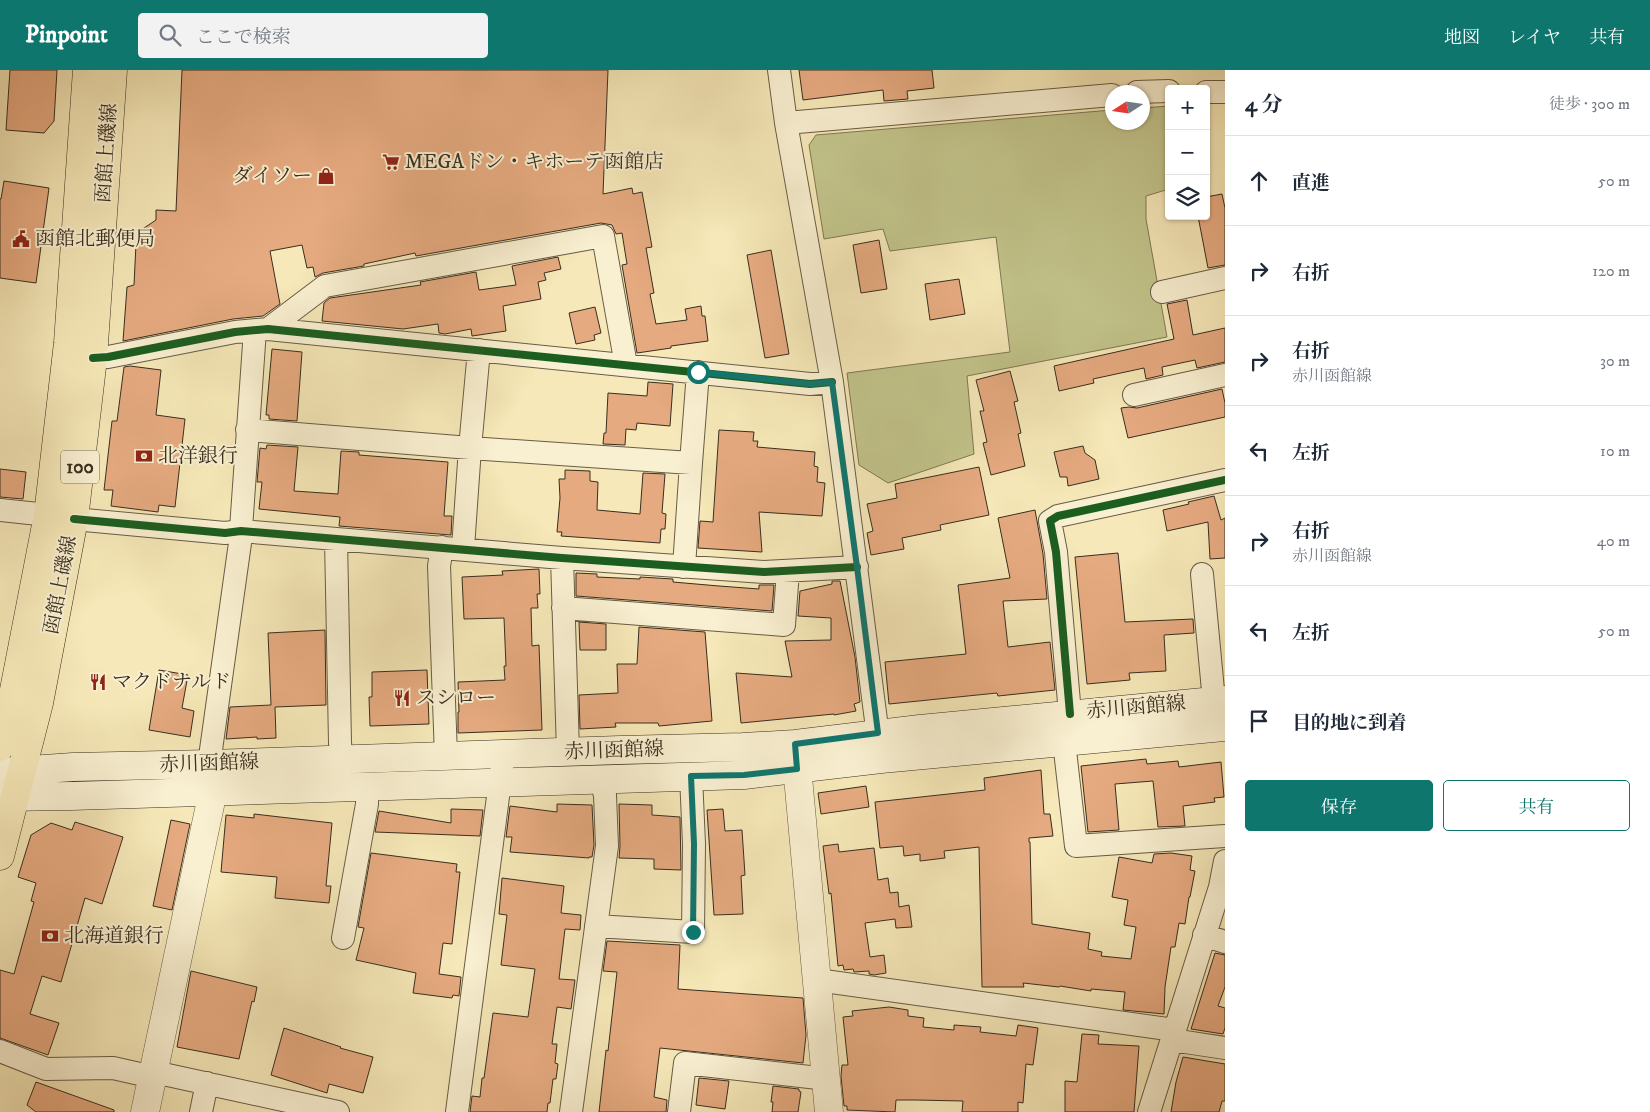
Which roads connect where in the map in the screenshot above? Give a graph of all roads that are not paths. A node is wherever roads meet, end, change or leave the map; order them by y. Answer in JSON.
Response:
{"nodes":[{"id":1,"x":87,"y":70,"type":"edge"},
{"id":2,"x":113,"y":70,"type":"edge"},
{"id":3,"x":779,"y":70,"type":"edge"},
{"id":4,"x":1165,"y":91,"type":"edge"},
{"id":5,"x":1150,"y":92,"type":"edge"},
{"id":6,"x":1210,"y":92,"type":"edge"},
{"id":7,"x":1225,"y":92,"type":"edge"},
{"id":8,"x":1105,"y":96,"type":"edge"},
{"id":9,"x":786,"y":122,"type":"junction"},
{"id":10,"x":1225,"y":278,"type":"edge"},
{"id":11,"x":1162,"y":292,"type":"dead end"},
{"id":12,"x":261,"y":330,"type":"junction"},
{"id":13,"x":479,"y":350,"type":"junction"},
{"id":14,"x":93,"y":358,"type":"junction"},
{"id":15,"x":626,"y":365,"type":"junction"},
{"id":16,"x":698,"y":372,"type":"junction"},
{"id":17,"x":1225,"y":375,"type":"edge"},
{"id":18,"x":832,"y":382,"type":"junction"},
{"id":19,"x":1134,"y":395,"type":"dead end"},
{"id":20,"x":247,"y":430,"type":"junction"},
{"id":21,"x":470,"y":448,"type":"junction"},
{"id":22,"x":691,"y":463,"type":"junction"},
{"id":23,"x":1225,"y":480,"type":"edge"},
{"id":24,"x":0,"y":510,"type":"edge"},
{"id":25,"x":61,"y":517,"type":"junction"},
{"id":26,"x":241,"y":531,"type":"junction"},
{"id":27,"x":336,"y":539,"type":"junction"},
{"id":28,"x":452,"y":548,"type":"junction"},
{"id":29,"x":562,"y":558,"type":"junction"},
{"id":30,"x":684,"y":567,"type":"junction"},
{"id":31,"x":857,"y":567,"type":"junction"},
{"id":32,"x":788,"y":571,"type":"junction"},
{"id":33,"x":1202,"y":574,"type":"dead end"},
{"id":34,"x":563,"y":608,"type":"junction"},
{"id":35,"x":1220,"y":700,"type":"edge"},
{"id":36,"x":1070,"y":714,"type":"junction"},
{"id":37,"x":1225,"y":727,"type":"edge"},
{"id":38,"x":1064,"y":742,"type":"junction"},
{"id":39,"x":0,"y":746,"type":"edge"},
{"id":40,"x":879,"y":746,"type":"junction"},
{"id":41,"x":568,"y":752,"type":"junction"},
{"id":42,"x":503,"y":755,"type":"junction"},
{"id":43,"x":446,"y":756,"type":"junction"},
{"id":44,"x":796,"y":756,"type":"junction"},
{"id":45,"x":342,"y":759,"type":"junction"},
{"id":46,"x":209,"y":764,"type":"junction"},
{"id":47,"x":11,"y":771,"type":"edge"},
{"id":48,"x":691,"y":776,"type":"junction"},
{"id":49,"x":600,"y":779,"type":"junction"},
{"id":50,"x":500,"y":782,"type":"junction"},
{"id":51,"x":368,"y":787,"type":"junction"},
{"id":52,"x":213,"y":791,"type":"junction"},
{"id":53,"x":8,"y":797,"type":"edge"},
{"id":54,"x":1225,"y":836,"type":"edge"},
{"id":55,"x":0,"y":856,"type":"edge"},
{"id":56,"x":1225,"y":861,"type":"edge"},
{"id":57,"x":596,"y":926,"type":"junction"},
{"id":58,"x":1204,"y":935,"type":"junction"},
{"id":59,"x":343,"y":938,"type":"dead end"},
{"id":60,"x":1225,"y":942,"type":"edge"},
{"id":61,"x":817,"y":980,"type":"junction"},
{"id":62,"x":1174,"y":1035,"type":"junction"},
{"id":63,"x":1225,"y":1048,"type":"edge"},
{"id":64,"x":0,"y":1051,"type":"edge"},
{"id":65,"x":153,"y":1074,"type":"junction"},
{"id":66,"x":827,"y":1079,"type":"junction"},
{"id":67,"x":207,"y":1083,"type":"junction"},
{"id":68,"x":306,"y":1108,"type":"edge"},
{"id":69,"x":145,"y":1112,"type":"edge"},
{"id":70,"x":201,"y":1112,"type":"edge"},
{"id":71,"x":338,"y":1112,"type":"edge"},
{"id":72,"x":458,"y":1112,"type":"edge"},
{"id":73,"x":571,"y":1112,"type":"edge"},
{"id":74,"x":679,"y":1112,"type":"edge"},
{"id":75,"x":829,"y":1112,"type":"edge"},
{"id":76,"x":1149,"y":1112,"type":"edge"}],
"edges":[{"from":1,"to":25,"type":"main road","name":"函館上磯線","number":"100"},
{"from":2,"to":14,"type":"main road","name":"函館上磯線","number":"100"},
{"from":3,"to":9,"type":"street"},
{"from":4,"to":5,"type":"street"},
{"from":6,"to":7,"type":"street"},
{"from":8,"to":9,"type":"street"},
{"from":9,"to":18,"type":"street"},
{"from":10,"to":11,"type":"street"},
{"from":12,"to":13,"type":"street"},
{"from":12,"to":14,"type":"street"},
{"from":12,"to":15,"type":"street"},
{"from":12,"to":20,"type":"street"},
{"from":13,"to":15,"type":"street"},
{"from":13,"to":21,"type":"street"},
{"from":14,"to":25,"type":"main road","name":"函館上磯線","number":"100"},
{"from":15,"to":16,"type":"street"},
{"from":16,"to":18,"type":"street"},
{"from":16,"to":22,"type":"street"},
{"from":17,"to":19,"type":"street"},
{"from":18,"to":31,"type":"street"},
{"from":20,"to":21,"type":"street"},
{"from":20,"to":26,"type":"street"},
{"from":21,"to":22,"type":"street"},
{"from":21,"to":28,"type":"street"},
{"from":22,"to":30,"type":"street"},
{"from":23,"to":36,"type":"street"},
{"from":24,"to":25,"type":"street"},
{"from":25,"to":26,"type":"street"},
{"from":25,"to":39,"type":"main road","name":"函館上磯線","number":"100"},
{"from":25,"to":47,"type":"main road","name":"函館上磯線","number":"100"},
{"from":26,"to":27,"type":"street"},
{"from":26,"to":46,"type":"street"},
{"from":27,"to":28,"type":"street"},
{"from":27,"to":45,"type":"street"},
{"from":28,"to":29,"type":"street"},
{"from":28,"to":43,"type":"street"},
{"from":29,"to":30,"type":"street"},
{"from":29,"to":34,"type":"street"},
{"from":30,"to":32,"type":"street"},
{"from":31,"to":32,"type":"street"},
{"from":31,"to":40,"type":"street"},
{"from":32,"to":34,"type":"street"},
{"from":33,"to":35,"type":"street"},
{"from":34,"to":41,"type":"street"},
{"from":35,"to":36,"type":"main road","name":"赤川函館線"},
{"from":36,"to":40,"type":"main road","name":"赤川函館線"},
{"from":37,"to":38,"type":"main road","name":"赤川函館線"},
{"from":38,"to":40,"type":"main road","name":"赤川函館線"},
{"from":38,"to":54,"type":"street"},
{"from":40,"to":44,"type":"main road","name":"赤川函館線"},
{"from":41,"to":42,"type":"main road","name":"赤川函館線"},
{"from":41,"to":44,"type":"main road","name":"赤川函館線"},
{"from":42,"to":43,"type":"main road","name":"赤川函館線"},
{"from":42,"to":50,"type":"street"},
{"from":43,"to":45,"type":"main road","name":"赤川函館線"},
{"from":44,"to":48,"type":"main road","name":"赤川函館線"},
{"from":44,"to":61,"type":"main road"},
{"from":45,"to":46,"type":"main road","name":"赤川函館線"},
{"from":46,"to":47,"type":"main road","name":"赤川函館線"},
{"from":47,"to":53,"type":"main road","name":"函館上磯線","number":"100"},
{"from":48,"to":49,"type":"main road","name":"赤川函館線"},
{"from":48,"to":57,"type":"street"},
{"from":49,"to":50,"type":"main road","name":"赤川函館線"},
{"from":49,"to":57,"type":"street"},
{"from":50,"to":51,"type":"main road","name":"赤川函館線"},
{"from":50,"to":72,"type":"street"},
{"from":51,"to":52,"type":"main road","name":"赤川函館線"},
{"from":51,"to":59,"type":"street"},
{"from":52,"to":53,"type":"main road","name":"赤川函館線"},
{"from":52,"to":65,"type":"main road"},
{"from":53,"to":55,"type":"main road","name":"函館上磯線","number":"100"},
{"from":56,"to":58,"type":"street"},
{"from":57,"to":73,"type":"street"},
{"from":58,"to":60,"type":"street"},
{"from":58,"to":62,"type":"street"},
{"from":61,"to":62,"type":"street"},
{"from":61,"to":66,"type":"main road"},
{"from":62,"to":63,"type":"street"},
{"from":62,"to":76,"type":"street"},
{"from":64,"to":65,"type":"street"},
{"from":65,"to":67,"type":"street"},
{"from":65,"to":69,"type":"main road"},
{"from":66,"to":74,"type":"street"},
{"from":66,"to":75,"type":"main road"},
{"from":67,"to":68,"type":"street"},
{"from":67,"to":70,"type":"street"},
{"from":68,"to":71,"type":"street"}]}
